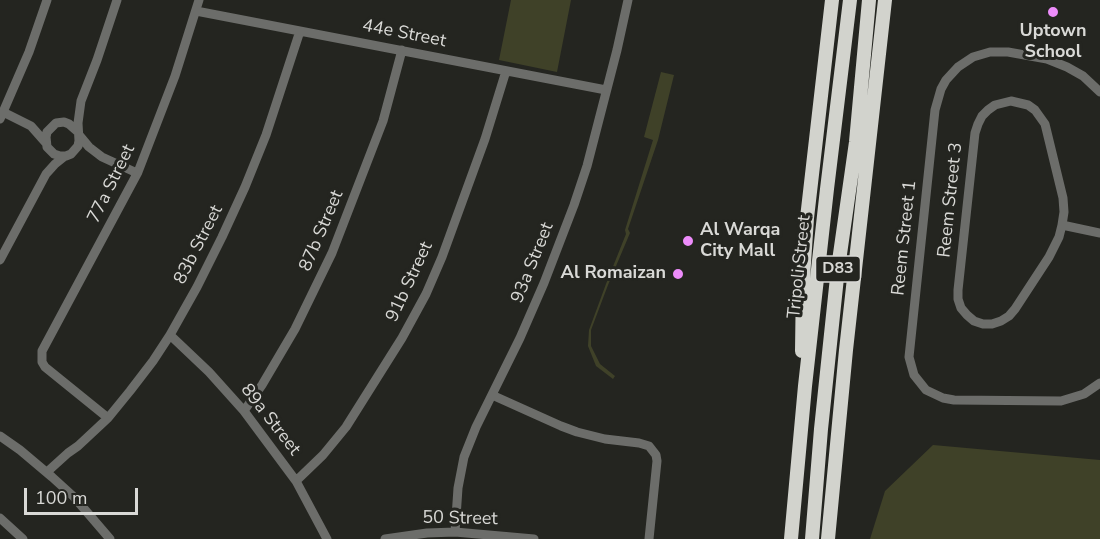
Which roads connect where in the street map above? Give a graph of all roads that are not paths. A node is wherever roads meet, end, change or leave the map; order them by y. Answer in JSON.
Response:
{"nodes":[{"id":1,"x":47,"y":0,"type":"edge"},
{"id":2,"x":117,"y":0,"type":"edge"},
{"id":3,"x":199,"y":0,"type":"edge"},
{"id":4,"x":628,"y":0,"type":"edge"},
{"id":5,"x":832,"y":0,"type":"edge"},
{"id":6,"x":850,"y":0,"type":"edge"},
{"id":7,"x":869,"y":0,"type":"edge"},
{"id":8,"x":885,"y":0,"type":"edge"},
{"id":9,"x":196,"y":11,"type":"junction"},
{"id":10,"x":300,"y":31,"type":"junction"},
{"id":11,"x":402,"y":50,"type":"junction"},
{"id":12,"x":506,"y":71,"type":"junction"},
{"id":13,"x":606,"y":90,"type":"junction"},
{"id":14,"x":1100,"y":92,"type":"edge"},
{"id":15,"x":81,"y":101,"type":"junction"},
{"id":16,"x":2,"y":116,"type":"edge"},
{"id":17,"x":25,"y":122,"type":"junction"},
{"id":18,"x":57,"y":123,"type":"junction"},
{"id":19,"x":78,"y":133,"type":"junction"},
{"id":20,"x":48,"y":147,"type":"junction"},
{"id":21,"x":69,"y":155,"type":"junction"},
{"id":22,"x":102,"y":157,"type":"junction"},
{"id":23,"x":137,"y":173,"type":"junction"},
{"id":24,"x":46,"y":174,"type":"junction"},
{"id":25,"x":1062,"y":225,"type":"junction"},
{"id":26,"x":1100,"y":233,"type":"edge"},
{"id":27,"x":0,"y":260,"type":"edge"},
{"id":28,"x":170,"y":335,"type":"junction"},
{"id":29,"x":1100,"y":383,"type":"edge"},
{"id":30,"x":805,"y":386,"type":"junction"},
{"id":31,"x":492,"y":395,"type":"junction"},
{"id":32,"x":244,"y":411,"type":"junction"},
{"id":33,"x":108,"y":418,"type":"junction"},
{"id":34,"x":0,"y":436,"type":"edge"},
{"id":35,"x":50,"y":474,"type":"junction"},
{"id":36,"x":296,"y":481,"type":"junction"},
{"id":37,"x":0,"y":518,"type":"edge"},
{"id":38,"x":455,"y":532,"type":"junction"},
{"id":39,"x":23,"y":539,"type":"edge"},
{"id":40,"x":110,"y":539,"type":"edge"},
{"id":41,"x":327,"y":539,"type":"edge"},
{"id":42,"x":385,"y":539,"type":"edge"},
{"id":43,"x":534,"y":539,"type":"edge"},
{"id":44,"x":649,"y":539,"type":"edge"},
{"id":45,"x":791,"y":539,"type":"edge"},
{"id":46,"x":812,"y":539,"type":"edge"},
{"id":47,"x":828,"y":539,"type":"edge"}],
"edges":[{"from":1,"to":16,"type":"street"},
{"from":2,"to":15,"type":"street"},
{"from":3,"to":9,"type":"street","name":"77a Street"},
{"from":4,"to":13,"type":"street","name":"93a Street"},
{"from":5,"to":30,"type":"highway"},
{"from":6,"to":30,"type":"highway","name":"Tripoli Street","number":"D83"},
{"from":7,"to":46,"type":"highway","name":"Tripoli Street","number":"D83"},
{"from":8,"to":47,"type":"highway"},
{"from":9,"to":10,"type":"street","name":"44e Street"},
{"from":9,"to":23,"type":"street","name":"77a Street"},
{"from":10,"to":11,"type":"street","name":"44e Street"},
{"from":10,"to":28,"type":"street","name":"83b Street"},
{"from":11,"to":12,"type":"street","name":"44e Street"},
{"from":11,"to":32,"type":"street","name":"87b Street"},
{"from":12,"to":13,"type":"street","name":"44e Street"},
{"from":12,"to":36,"type":"street","name":"91b Street"},
{"from":13,"to":31,"type":"street","name":"93a Street"},
{"from":14,"to":29,"type":"street","name":"Reem Street 1"},
{"from":15,"to":18,"type":"street"},
{"from":15,"to":19,"type":"street"},
{"from":16,"to":17,"type":"street"},
{"from":17,"to":18,"type":"street"},
{"from":17,"to":20,"type":"street"},
{"from":18,"to":19,"type":"street"},
{"from":18,"to":20,"type":"street"},
{"from":19,"to":21,"type":"street"},
{"from":19,"to":22,"type":"street"},
{"from":20,"to":21,"type":"street"},
{"from":20,"to":24,"type":"street"},
{"from":21,"to":22,"type":"street"},
{"from":21,"to":24,"type":"street"},
{"from":22,"to":23,"type":"street"},
{"from":23,"to":33,"type":"street","name":"77a Street"},
{"from":24,"to":27,"type":"street"},
{"from":25,"to":25,"type":"street","name":"Reem Street 3"},
{"from":25,"to":26,"type":"street"},
{"from":28,"to":32,"type":"street","name":"89a Street"},
{"from":28,"to":33,"type":"street","name":"83b Street"},
{"from":30,"to":45,"type":"highway","name":"Tripoli Street","number":"D83"},
{"from":31,"to":38,"type":"street","name":"93a Street"},
{"from":31,"to":44,"type":"street"},
{"from":32,"to":36,"type":"street","name":"89a Street"},
{"from":33,"to":35,"type":"street","name":"83b Street"},
{"from":34,"to":35,"type":"street"},
{"from":35,"to":40,"type":"street"},
{"from":36,"to":41,"type":"street","name":"89a Street"},
{"from":37,"to":39,"type":"street"},
{"from":38,"to":42,"type":"street","name":"50 Street"},
{"from":38,"to":43,"type":"street","name":"50 Street"}]}
